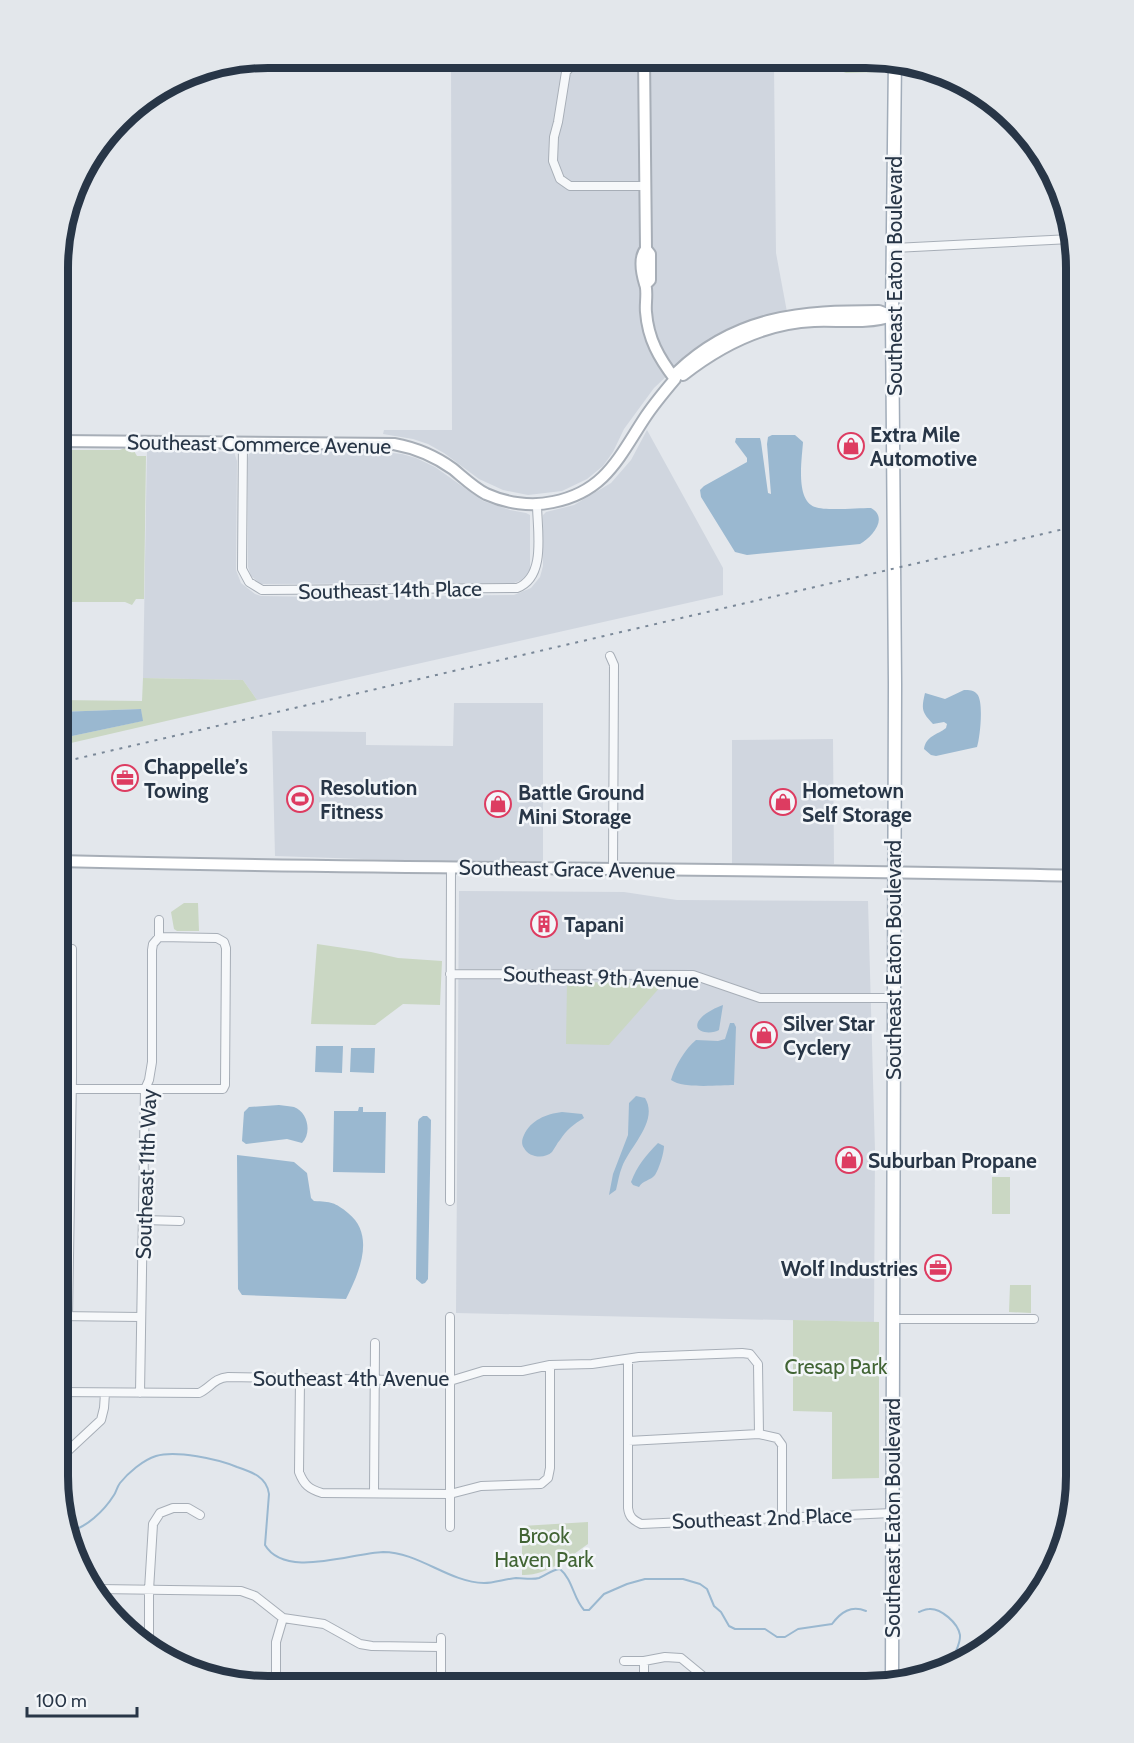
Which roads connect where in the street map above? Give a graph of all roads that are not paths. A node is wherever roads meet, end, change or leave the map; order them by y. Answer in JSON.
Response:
{"nodes":[{"id":1,"x":571,"y":68,"type":"edge"},
{"id":2,"x":644,"y":68,"type":"edge"},
{"id":3,"x":895,"y":69,"type":"edge"},
{"id":4,"x":645,"y":186,"type":"junction"},
{"id":5,"x":1064,"y":239,"type":"edge"},
{"id":6,"x":894,"y":248,"type":"junction"},
{"id":7,"x":892,"y":316,"type":"junction"},
{"id":8,"x":675,"y":379,"type":"junction"},
{"id":9,"x":68,"y":441,"type":"edge"},
{"id":10,"x":243,"y":442,"type":"junction"},
{"id":11,"x":537,"y":504,"type":"junction"},
{"id":12,"x":610,"y":656,"type":"dead end"},
{"id":13,"x":68,"y":861,"type":"edge"},
{"id":14,"x":451,"y":867,"type":"junction"},
{"id":15,"x":613,"y":869,"type":"junction"},
{"id":16,"x":894,"y":872,"type":"junction"},
{"id":17,"x":1066,"y":876,"type":"edge"},
{"id":18,"x":159,"y":921,"type":"dead end"},
{"id":19,"x":159,"y":938,"type":"junction"},
{"id":20,"x":72,"y":948,"type":"dead end"},
{"id":21,"x":450,"y":974,"type":"junction"},
{"id":22,"x":893,"y":998,"type":"junction"},
{"id":23,"x":71,"y":1089,"type":"junction"},
{"id":24,"x":145,"y":1089,"type":"junction"},
{"id":25,"x":450,"y":1201,"type":"dead end"},
{"id":26,"x":143,"y":1220,"type":"junction"},
{"id":27,"x":180,"y":1221,"type":"dead end"},
{"id":28,"x":68,"y":1316,"type":"joint"},
{"id":29,"x":141,"y":1317,"type":"junction"},
{"id":30,"x":450,"y":1317,"type":"dead end"},
{"id":31,"x":892,"y":1318,"type":"junction"},
{"id":32,"x":1034,"y":1319,"type":"dead end"},
{"id":33,"x":375,"y":1343,"type":"dead end"},
{"id":34,"x":628,"y":1359,"type":"junction"},
{"id":35,"x":550,"y":1365,"type":"junction"},
{"id":36,"x":300,"y":1379,"type":"junction"},
{"id":37,"x":374,"y":1381,"type":"junction"},
{"id":38,"x":450,"y":1381,"type":"junction"},
{"id":39,"x":68,"y":1392,"type":"edge"},
{"id":40,"x":105,"y":1393,"type":"junction"},
{"id":41,"x":140,"y":1393,"type":"junction"},
{"id":42,"x":759,"y":1434,"type":"junction"},
{"id":43,"x":628,"y":1441,"type":"junction"},
{"id":44,"x":68,"y":1451,"type":"edge"},
{"id":45,"x":374,"y":1493,"type":"junction"},
{"id":46,"x":450,"y":1494,"type":"junction"},
{"id":47,"x":892,"y":1513,"type":"junction"},
{"id":48,"x":200,"y":1515,"type":"dead end"},
{"id":49,"x":782,"y":1517,"type":"junction"},
{"id":50,"x":450,"y":1527,"type":"dead end"},
{"id":51,"x":103,"y":1589,"type":"edge"},
{"id":52,"x":149,"y":1590,"type":"junction"},
{"id":53,"x":283,"y":1617,"type":"junction"},
{"id":54,"x":149,"y":1636,"type":"edge"},
{"id":55,"x":441,"y":1638,"type":"dead end"},
{"id":56,"x":441,"y":1647,"type":"junction"},
{"id":57,"x":624,"y":1661,"type":"dead end"},
{"id":58,"x":644,"y":1661,"type":"junction"},
{"id":59,"x":892,"y":1674,"type":"edge"},
{"id":60,"x":276,"y":1676,"type":"edge"},
{"id":61,"x":441,"y":1676,"type":"edge"},
{"id":62,"x":644,"y":1676,"type":"edge"},
{"id":63,"x":703,"y":1676,"type":"edge"}],
"edges":[{"from":1,"to":4,"type":"street"},
{"from":2,"to":4,"type":"street"},
{"from":3,"to":6,"type":"main road","name":"Southeast Eaton Boulevard"},
{"from":4,"to":8,"type":"street"},
{"from":5,"to":6,"type":"street"},
{"from":6,"to":7,"type":"main road","name":"Southeast Eaton Boulevard"},
{"from":7,"to":8,"type":"street","name":"Southeast Commerce Avenue"},
{"from":7,"to":16,"type":"main road","name":"Southeast Eaton Boulevard"},
{"from":8,"to":11,"type":"street","name":"Southeast Commerce Avenue"},
{"from":9,"to":10,"type":"street","name":"Southeast Commerce Avenue"},
{"from":10,"to":11,"type":"street","name":"Southeast Commerce Avenue"},
{"from":10,"to":11,"type":"street","name":"Southeast 14th Place"},
{"from":12,"to":15,"type":"street"},
{"from":13,"to":14,"type":"street","name":"Southeast Grace Avenue"},
{"from":14,"to":15,"type":"street","name":"Southeast Grace Avenue"},
{"from":14,"to":21,"type":"street"},
{"from":15,"to":16,"type":"street","name":"Southeast Grace Avenue"},
{"from":16,"to":17,"type":"street","name":"Southeast Grace Avenue"},
{"from":16,"to":22,"type":"main road","name":"Southeast Eaton Boulevard"},
{"from":18,"to":19,"type":"street","name":"Southeast 11th Way"},
{"from":19,"to":24,"type":"street","name":"Southeast 11th Way"},
{"from":19,"to":24,"type":"street"},
{"from":20,"to":23,"type":"street"},
{"from":21,"to":22,"type":"street","name":"Southeast 9th Avenue"},
{"from":21,"to":25,"type":"street"},
{"from":22,"to":31,"type":"main road","name":"Southeast Eaton Boulevard"},
{"from":23,"to":24,"type":"street"},
{"from":23,"to":28,"type":"street"},
{"from":24,"to":26,"type":"street","name":"Southeast 11th Way"},
{"from":26,"to":27,"type":"street"},
{"from":26,"to":29,"type":"street","name":"Southeast 11th Way"},
{"from":28,"to":29,"type":"street"},
{"from":29,"to":41,"type":"street","name":"Southeast 11th Way"},
{"from":30,"to":38,"type":"street"},
{"from":31,"to":32,"type":"street"},
{"from":31,"to":47,"type":"main road","name":"Southeast Eaton Boulevard"},
{"from":33,"to":37,"type":"street"},
{"from":34,"to":35,"type":"street","name":"Southeast 4th Avenue"},
{"from":34,"to":42,"type":"street","name":"Southeast 4th Avenue"},
{"from":34,"to":43,"type":"street"},
{"from":35,"to":38,"type":"street","name":"Southeast 4th Avenue"},
{"from":35,"to":46,"type":"street"},
{"from":36,"to":37,"type":"street","name":"Southeast 4th Avenue"},
{"from":36,"to":41,"type":"street","name":"Southeast 4th Avenue"},
{"from":36,"to":45,"type":"street"},
{"from":37,"to":38,"type":"street","name":"Southeast 4th Avenue"},
{"from":37,"to":45,"type":"street"},
{"from":38,"to":46,"type":"street"},
{"from":39,"to":40,"type":"street","name":"Southeast 4th Avenue"},
{"from":40,"to":41,"type":"street","name":"Southeast 4th Avenue"},
{"from":40,"to":44,"type":"street"},
{"from":42,"to":43,"type":"street"},
{"from":42,"to":49,"type":"street"},
{"from":43,"to":49,"type":"street","name":"Southeast 2nd Place"},
{"from":45,"to":46,"type":"street"},
{"from":46,"to":50,"type":"street"},
{"from":47,"to":49,"type":"street","name":"Southeast 2nd Place"},
{"from":47,"to":59,"type":"main road","name":"Southeast Eaton Boulevard"},
{"from":48,"to":52,"type":"street"},
{"from":51,"to":52,"type":"street"},
{"from":52,"to":53,"type":"street"},
{"from":52,"to":54,"type":"street"},
{"from":53,"to":56,"type":"street"},
{"from":53,"to":60,"type":"street"},
{"from":55,"to":56,"type":"street"},
{"from":56,"to":61,"type":"street"},
{"from":57,"to":58,"type":"street"},
{"from":58,"to":62,"type":"street"},
{"from":58,"to":63,"type":"street"}]}
